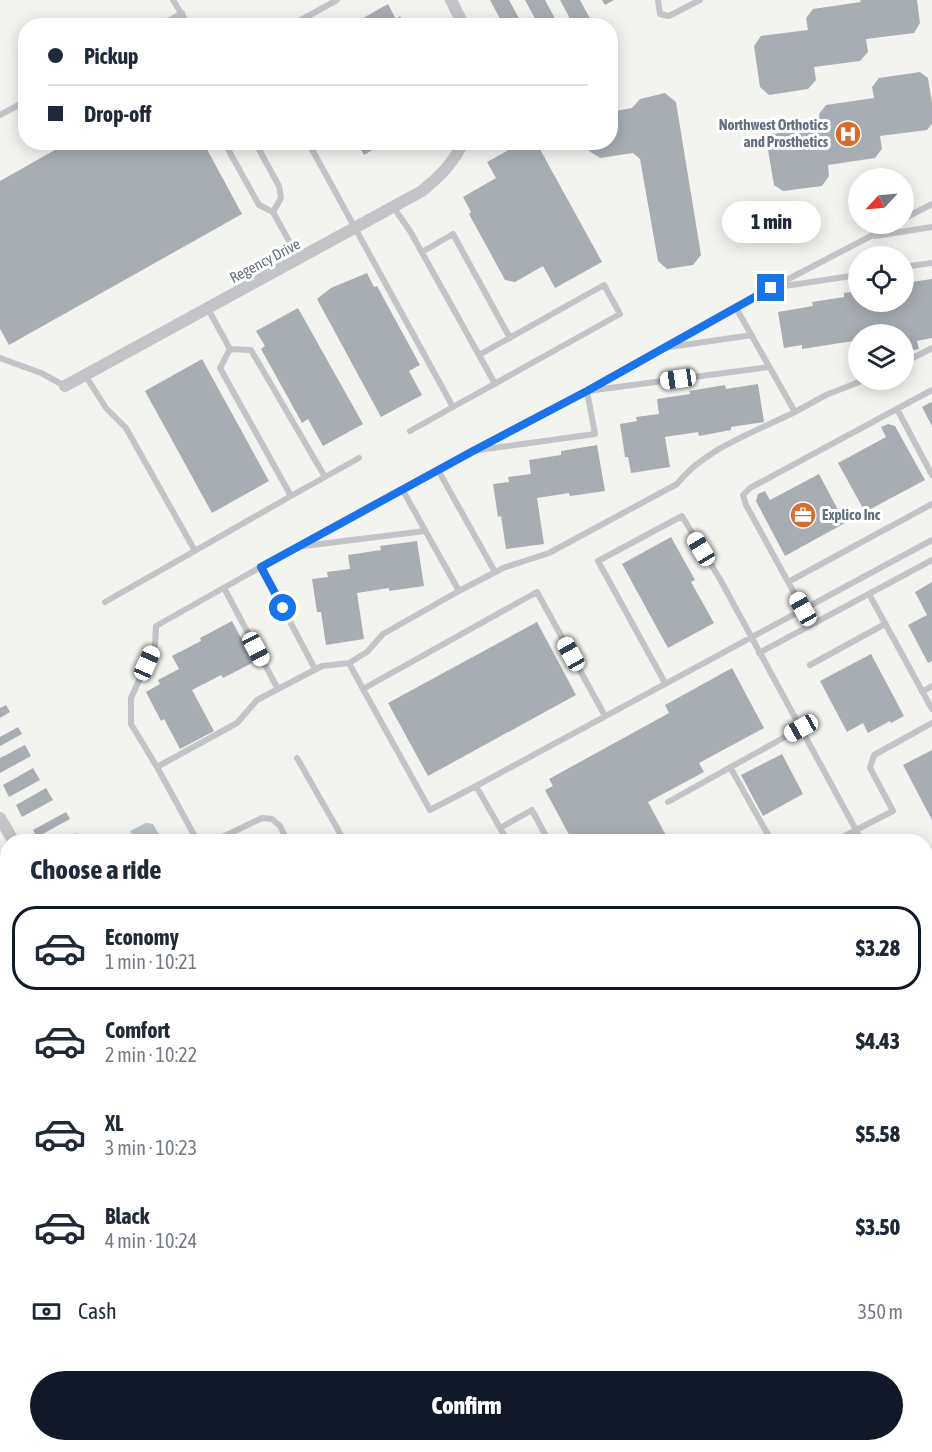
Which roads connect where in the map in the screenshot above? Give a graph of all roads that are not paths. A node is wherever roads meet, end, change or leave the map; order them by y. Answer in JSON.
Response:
{"nodes":[{"id":1,"x":173,"y":0,"type":"edge"},
{"id":2,"x":337,"y":0,"type":"edge"},
{"id":3,"x":451,"y":0,"type":"edge"},
{"id":4,"x":658,"y":0,"type":"edge"},
{"id":5,"x":700,"y":0,"type":"edge"},
{"id":6,"x":182,"y":13,"type":"junction"},
{"id":7,"x":173,"y":18,"type":"edge"},
{"id":8,"x":185,"y":18,"type":"edge"},
{"id":9,"x":304,"y":18,"type":"edge"},
{"id":10,"x":460,"y":18,"type":"edge"},
{"id":11,"x":18,"y":105,"type":"edge"},
{"id":12,"x":0,"y":115,"type":"edge"},
{"id":13,"x":228,"y":150,"type":"edge"},
{"id":14,"x":259,"y":150,"type":"edge"},
{"id":15,"x":312,"y":150,"type":"edge"},
{"id":16,"x":459,"y":150,"type":"edge"},
{"id":17,"x":932,"y":204,"type":"edge"},
{"id":18,"x":394,"y":208,"type":"junction"},
{"id":19,"x":273,"y":212,"type":"junction"},
{"id":20,"x":914,"y":213,"type":"edge"},
{"id":21,"x":932,"y":227,"type":"edge"},
{"id":22,"x":355,"y":229,"type":"junction"},
{"id":23,"x":874,"y":234,"type":"edge"},
{"id":24,"x":868,"y":237,"type":"junction"},
{"id":25,"x":422,"y":252,"type":"junction"},
{"id":26,"x":299,"y":259,"type":"junction"},
{"id":27,"x":932,"y":263,"type":"edge"},
{"id":28,"x":914,"y":265,"type":"edge"},
{"id":29,"x":848,"y":276,"type":"edge"},
{"id":30,"x":771,"y":288,"type":"junction"},
{"id":31,"x":736,"y":308,"type":"junction"},
{"id":32,"x":208,"y":309,"type":"junction"},
{"id":33,"x":752,"y":335,"type":"junction"},
{"id":34,"x":510,"y":338,"type":"junction"},
{"id":35,"x":663,"y":348,"type":"junction"},
{"id":36,"x":932,"y":348,"type":"edge"},
{"id":37,"x":230,"y":349,"type":"junction"},
{"id":38,"x":479,"y":356,"type":"junction"},
{"id":39,"x":914,"y":357,"type":"edge"},
{"id":40,"x":0,"y":358,"type":"edge"},
{"id":41,"x":769,"y":367,"type":"junction"},
{"id":42,"x":85,"y":375,"type":"junction"},
{"id":43,"x":495,"y":384,"type":"junction"},
{"id":44,"x":65,"y":386,"type":"joint"},
{"id":45,"x":848,"y":386,"type":"edge"},
{"id":46,"x":932,"y":390,"type":"edge"},
{"id":47,"x":587,"y":391,"type":"junction"},
{"id":48,"x":453,"y":407,"type":"junction"},
{"id":49,"x":897,"y":409,"type":"junction"},
{"id":50,"x":795,"y":412,"type":"junction"},
{"id":51,"x":410,"y":431,"type":"dead end"},
{"id":52,"x":473,"y":451,"type":"junction"},
{"id":53,"x":359,"y":458,"type":"dead end"},
{"id":54,"x":438,"y":470,"type":"junction"},
{"id":55,"x":932,"y":475,"type":"edge"},
{"id":56,"x":325,"y":477,"type":"junction"},
{"id":57,"x":402,"y":489,"type":"junction"},
{"id":58,"x":291,"y":496,"type":"junction"},
{"id":59,"x":932,"y":504,"type":"edge"},
{"id":60,"x":425,"y":531,"type":"junction"},
{"id":61,"x":932,"y":540,"type":"edge"},
{"id":62,"x":298,"y":546,"type":"junction"},
{"id":63,"x":195,"y":551,"type":"junction"},
{"id":64,"x":932,"y":560,"type":"edge"},
{"id":65,"x":261,"y":567,"type":"junction"},
{"id":66,"x":495,"y":572,"type":"junction"},
{"id":67,"x":788,"y":582,"type":"junction"},
{"id":68,"x":224,"y":588,"type":"junction"},
{"id":69,"x":459,"y":591,"type":"junction"},
{"id":70,"x":869,"y":594,"type":"junction"},
{"id":71,"x":105,"y":602,"type":"dead end"},
{"id":72,"x":803,"y":609,"type":"junction"},
{"id":73,"x":885,"y":624,"type":"junction"},
{"id":74,"x":751,"y":637,"type":"junction"},
{"id":75,"x":759,"y":653,"type":"junction"},
{"id":76,"x":349,"y":663,"type":"junction"},
{"id":77,"x":810,"y":664,"type":"dead end"},
{"id":78,"x":315,"y":669,"type":"junction"},
{"id":79,"x":665,"y":684,"type":"junction"},
{"id":80,"x":932,"y":686,"type":"edge"},
{"id":81,"x":278,"y":689,"type":"junction"},
{"id":82,"x":363,"y":689,"type":"junction"},
{"id":83,"x":922,"y":692,"type":"junction"},
{"id":84,"x":932,"y":709,"type":"edge"},
{"id":85,"x":605,"y":716,"type":"junction"},
{"id":86,"x":932,"y":723,"type":"edge"},
{"id":87,"x":801,"y":728,"type":"junction"},
{"id":88,"x":297,"y":758,"type":"dead end"},
{"id":89,"x":157,"y":767,"type":"junction"},
{"id":90,"x":730,"y":768,"type":"junction"},
{"id":91,"x":476,"y":786,"type":"junction"},
{"id":92,"x":668,"y":802,"type":"dead end"},
{"id":93,"x":0,"y":818,"type":"edge"},
{"id":94,"x":500,"y":828,"type":"junction"},
{"id":95,"x":856,"y":830,"type":"junction"},
{"id":96,"x":6,"y":834,"type":"edge"},
{"id":97,"x":194,"y":834,"type":"edge"},
{"id":98,"x":229,"y":834,"type":"edge"},
{"id":99,"x":284,"y":834,"type":"edge"},
{"id":100,"x":340,"y":834,"type":"edge"},
{"id":101,"x":503,"y":834,"type":"edge"},
{"id":102,"x":545,"y":834,"type":"edge"},
{"id":103,"x":767,"y":834,"type":"edge"},
{"id":104,"x":849,"y":834,"type":"edge"},
{"id":105,"x":858,"y":834,"type":"edge"}],
"edges":[{"from":1,"to":6,"type":"lane"},
{"from":2,"to":9,"type":"lane"},
{"from":3,"to":10,"type":"street"},
{"from":4,"to":5,"type":"lane"},
{"from":6,"to":7,"type":"lane"},
{"from":6,"to":8,"type":"lane"},
{"from":11,"to":12,"type":"lane"},
{"from":13,"to":19,"type":"lane"},
{"from":14,"to":19,"type":"lane"},
{"from":15,"to":22,"type":"lane"},
{"from":16,"to":18,"type":"street","name":"Regency Drive"},
{"from":17,"to":20,"type":"lane"},
{"from":18,"to":22,"type":"street","name":"Regency Drive"},
{"from":18,"to":25,"type":"lane"},
{"from":19,"to":26,"type":"lane"},
{"from":21,"to":24,"type":"lane"},
{"from":22,"to":26,"type":"street","name":"Regency Drive"},
{"from":22,"to":48,"type":"lane"},
{"from":23,"to":24,"type":"lane"},
{"from":24,"to":30,"type":"lane"},
{"from":25,"to":34,"type":"lane"},
{"from":25,"to":38,"type":"lane"},
{"from":26,"to":32,"type":"street","name":"Regency Drive"},
{"from":27,"to":28,"type":"lane"},
{"from":29,"to":30,"type":"lane"},
{"from":30,"to":31,"type":"lane"},
{"from":31,"to":33,"type":"lane"},
{"from":31,"to":35,"type":"lane"},
{"from":32,"to":37,"type":"lane"},
{"from":32,"to":42,"type":"street","name":"Regency Drive"},
{"from":33,"to":35,"type":"lane"},
{"from":33,"to":41,"type":"lane"},
{"from":34,"to":38,"type":"lane"},
{"from":34,"to":43,"type":"lane"},
{"from":35,"to":47,"type":"lane"},
{"from":36,"to":39,"type":"lane"},
{"from":37,"to":56,"type":"lane"},
{"from":37,"to":58,"type":"lane"},
{"from":38,"to":43,"type":"lane"},
{"from":40,"to":44,"type":"lane"},
{"from":41,"to":47,"type":"lane"},
{"from":41,"to":50,"type":"lane"},
{"from":42,"to":44,"type":"street","name":"Regency Drive"},
{"from":42,"to":63,"type":"lane"},
{"from":43,"to":48,"type":"lane"},
{"from":45,"to":50,"type":"lane"},
{"from":46,"to":49,"type":"lane"},
{"from":47,"to":52,"type":"lane"},
{"from":47,"to":52,"type":"lane"},
{"from":48,"to":51,"type":"lane"},
{"from":49,"to":55,"type":"lane"},
{"from":49,"to":67,"type":"lane"},
{"from":50,"to":66,"type":"lane"},
{"from":52,"to":54,"type":"lane"},
{"from":53,"to":56,"type":"lane"},
{"from":54,"to":57,"type":"lane"},
{"from":54,"to":66,"type":"lane"},
{"from":56,"to":58,"type":"lane"},
{"from":57,"to":60,"type":"lane"},
{"from":57,"to":62,"type":"lane"},
{"from":58,"to":63,"type":"lane"},
{"from":59,"to":67,"type":"lane"},
{"from":60,"to":62,"type":"lane"},
{"from":60,"to":69,"type":"lane"},
{"from":61,"to":72,"type":"lane"},
{"from":62,"to":65,"type":"lane"},
{"from":63,"to":71,"type":"lane"},
{"from":64,"to":70,"type":"lane"},
{"from":65,"to":68,"type":"lane"},
{"from":65,"to":78,"type":"lane"},
{"from":66,"to":69,"type":"lane"},
{"from":67,"to":72,"type":"lane"},
{"from":68,"to":81,"type":"lane"},
{"from":68,"to":89,"type":"lane"},
{"from":69,"to":76,"type":"lane"},
{"from":70,"to":73,"type":"lane"},
{"from":70,"to":75,"type":"lane"},
{"from":72,"to":74,"type":"lane"},
{"from":73,"to":77,"type":"lane"},
{"from":73,"to":83,"type":"lane"},
{"from":74,"to":75,"type":"lane"},
{"from":74,"to":79,"type":"lane"},
{"from":74,"to":79,"type":"lane"},
{"from":75,"to":87,"type":"lane"},
{"from":76,"to":78,"type":"lane"},
{"from":76,"to":82,"type":"lane"},
{"from":78,"to":81,"type":"lane"},
{"from":79,"to":85,"type":"lane"},
{"from":80,"to":83,"type":"lane"},
{"from":81,"to":89,"type":"lane"},
{"from":82,"to":85,"type":"lane"},
{"from":82,"to":91,"type":"lane"},
{"from":83,"to":84,"type":"lane"},
{"from":85,"to":91,"type":"lane"},
{"from":86,"to":95,"type":"lane"},
{"from":87,"to":90,"type":"lane"},
{"from":87,"to":95,"type":"lane"},
{"from":88,"to":100,"type":"lane"},
{"from":89,"to":97,"type":"lane"},
{"from":90,"to":92,"type":"lane"},
{"from":90,"to":103,"type":"lane"},
{"from":91,"to":94,"type":"lane"},
{"from":93,"to":96,"type":"street"},
{"from":94,"to":101,"type":"lane"},
{"from":94,"to":102,"type":"lane"},
{"from":95,"to":104,"type":"lane"},
{"from":95,"to":105,"type":"lane"},
{"from":98,"to":99,"type":"lane"}]}
